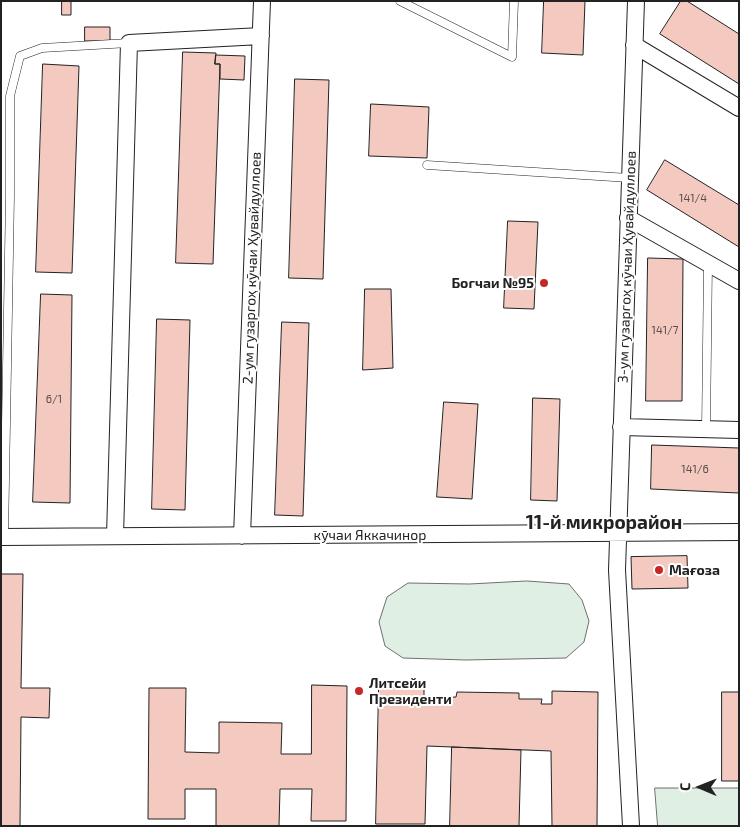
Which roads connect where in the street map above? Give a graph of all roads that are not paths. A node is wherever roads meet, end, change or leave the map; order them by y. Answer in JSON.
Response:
{"nodes":[{"id":1,"x":262,"y":1,"type":"edge"},
{"id":2,"x":400,"y":1,"type":"edge"},
{"id":3,"x":514,"y":1,"type":"edge"},
{"id":4,"x":636,"y":1,"type":"edge"},
{"id":5,"x":261,"y":36,"type":"junction"},
{"id":6,"x":129,"y":43,"type":"junction"},
{"id":7,"x":634,"y":45,"type":"junction"},
{"id":8,"x":739,"y":108,"type":"edge"},
{"id":9,"x":427,"y":166,"type":"dead end"},
{"id":10,"x":629,"y":178,"type":"junction"},
{"id":11,"x":628,"y":218,"type":"junction"},
{"id":12,"x":708,"y":264,"type":"junction"},
{"id":13,"x":739,"y":281,"type":"edge"},
{"id":14,"x":622,"y":427,"type":"junction"},
{"id":15,"x":706,"y":429,"type":"junction"},
{"id":16,"x":739,"y":430,"type":"edge"},
{"id":17,"x":739,"y":532,"type":"edge"},
{"id":18,"x":618,"y":533,"type":"junction"},
{"id":19,"x":114,"y":536,"type":"junction"},
{"id":20,"x":242,"y":536,"type":"junction"},
{"id":21,"x":3,"y":537,"type":"edge"},
{"id":22,"x":631,"y":826,"type":"edge"}],
"edges":[{"from":1,"to":5,"type":"street","name":"2-ум гузаргоҳ кӯчаи Ҳувайдуллоев"},
{"from":2,"to":3,"type":"lane"},
{"from":4,"to":7,"type":"street","name":"3-ум гузаргоҳ кӯчаи Ҳувайдуллоев"},
{"from":5,"to":6,"type":"street"},
{"from":5,"to":20,"type":"street","name":"2-ум гузаргоҳ кӯчаи Ҳувайдуллоев"},
{"from":6,"to":19,"type":"street"},
{"from":6,"to":21,"type":"lane"},
{"from":7,"to":8,"type":"street"},
{"from":7,"to":10,"type":"street","name":"3-ум гузаргоҳ кӯчаи Ҳувайдуллоев"},
{"from":9,"to":10,"type":"lane"},
{"from":10,"to":11,"type":"street","name":"3-ум гузаргоҳ кӯчаи Ҳувайдуллоев"},
{"from":11,"to":12,"type":"street"},
{"from":11,"to":14,"type":"street","name":"3-ум гузаргоҳ кӯчаи Ҳувайдуллоев"},
{"from":12,"to":13,"type":"street"},
{"from":12,"to":15,"type":"lane"},
{"from":14,"to":15,"type":"street"},
{"from":14,"to":18,"type":"street","name":"3-ум гузаргоҳ кӯчаи Ҳувайдуллоев"},
{"from":15,"to":16,"type":"street"},
{"from":17,"to":18,"type":"street","name":"кӯчаи Яккачинор"},
{"from":18,"to":20,"type":"street","name":"кӯчаи Яккачинор"},
{"from":18,"to":22,"type":"street","name":"3-ум гузаргоҳ кӯчаи Ҳувайдуллоев"},
{"from":19,"to":20,"type":"street","name":"кӯчаи Яккачинор"},
{"from":19,"to":21,"type":"street","name":"кӯчаи Яккачинор"}]}
